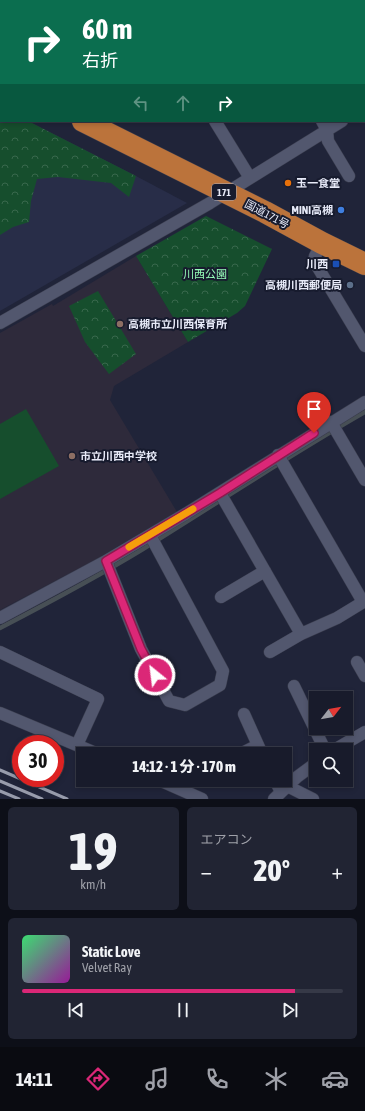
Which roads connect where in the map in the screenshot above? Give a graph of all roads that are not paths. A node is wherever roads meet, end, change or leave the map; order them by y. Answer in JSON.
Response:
{"nodes":[{"id":1,"x":85,"y":122,"type":"edge"},
{"id":2,"x":216,"y":122,"type":"edge"},
{"id":3,"x":338,"y":122,"type":"edge"},
{"id":4,"x":325,"y":125,"type":"edge"},
{"id":5,"x":349,"y":176,"type":"dead end"},
{"id":6,"x":250,"y":178,"type":"junction"},
{"id":7,"x":226,"y":193,"type":"junction"},
{"id":8,"x":322,"y":243,"type":"junction"},
{"id":9,"x":365,"y":264,"type":"edge"},
{"id":10,"x":0,"y":323,"type":"edge"},
{"id":11,"x":365,"y":346,"type":"edge"},
{"id":12,"x":365,"y":402,"type":"edge"},
{"id":13,"x":334,"y":427,"type":"junction"},
{"id":14,"x":278,"y":455,"type":"junction"},
{"id":15,"x":365,"y":480,"type":"edge"},
{"id":16,"x":220,"y":493,"type":"junction"},
{"id":17,"x":150,"y":535,"type":"junction"},
{"id":18,"x":106,"y":561,"type":"junction"},
{"id":19,"x":265,"y":571,"type":"junction"},
{"id":20,"x":221,"y":597,"type":"dead end"},
{"id":21,"x":364,"y":601,"type":"edge"},
{"id":22,"x":0,"y":618,"type":"edge"},
{"id":23,"x":301,"y":634,"type":"junction"},
{"id":24,"x":0,"y":652,"type":"edge"},
{"id":25,"x":270,"y":652,"type":"dead end"},
{"id":26,"x":357,"y":662,"type":"dead end"},
{"id":27,"x":365,"y":676,"type":"edge"},
{"id":28,"x":294,"y":686,"type":"dead end"},
{"id":29,"x":0,"y":713,"type":"edge"},
{"id":30,"x":244,"y":714,"type":"dead end"},
{"id":31,"x":365,"y":732,"type":"edge"},
{"id":32,"x":322,"y":743,"type":"edge"},
{"id":33,"x":346,"y":743,"type":"edge"},
{"id":34,"x":77,"y":745,"type":"junction"},
{"id":35,"x":82,"y":747,"type":"edge"},
{"id":36,"x":259,"y":747,"type":"edge"},
{"id":37,"x":309,"y":768,"type":"edge"},
{"id":38,"x":176,"y":787,"type":"edge"},
{"id":39,"x":281,"y":793,"type":"edge"},
{"id":40,"x":202,"y":799,"type":"edge"},
{"id":41,"x":313,"y":799,"type":"edge"}],
"edges":[{"from":1,"to":7,"type":"highway","name":"国道171号","number":"171"},
{"from":2,"to":6,"type":"street"},
{"from":3,"to":4,"type":"street"},
{"from":4,"to":5,"type":"street"},
{"from":4,"to":6,"type":"street"},
{"from":6,"to":7,"type":"street"},
{"from":7,"to":8,"type":"highway","name":"国道171号","number":"171"},
{"from":7,"to":10,"type":"street"},
{"from":8,"to":9,"type":"highway","name":"国道171号","number":"171"},
{"from":8,"to":11,"type":"street"},
{"from":12,"to":13,"type":"street"},
{"from":13,"to":14,"type":"street"},
{"from":13,"to":15,"type":"street"},
{"from":14,"to":16,"type":"street"},
{"from":14,"to":21,"type":"street"},
{"from":16,"to":17,"type":"street"},
{"from":16,"to":19,"type":"street"},
{"from":17,"to":18,"type":"street"},
{"from":17,"to":18,"type":"street"},
{"from":18,"to":22,"type":"street"},
{"from":19,"to":20,"type":"street"},
{"from":19,"to":23,"type":"street"},
{"from":21,"to":23,"type":"street"},
{"from":23,"to":25,"type":"street"},
{"from":24,"to":34,"type":"street"},
{"from":26,"to":27,"type":"street"},
{"from":28,"to":32,"type":"street"},
{"from":29,"to":34,"type":"street"},
{"from":30,"to":36,"type":"street"},
{"from":31,"to":33,"type":"street"},
{"from":34,"to":35,"type":"street"},
{"from":37,"to":39,"type":"street"},
{"from":38,"to":40,"type":"street"},
{"from":39,"to":41,"type":"street"}]}
